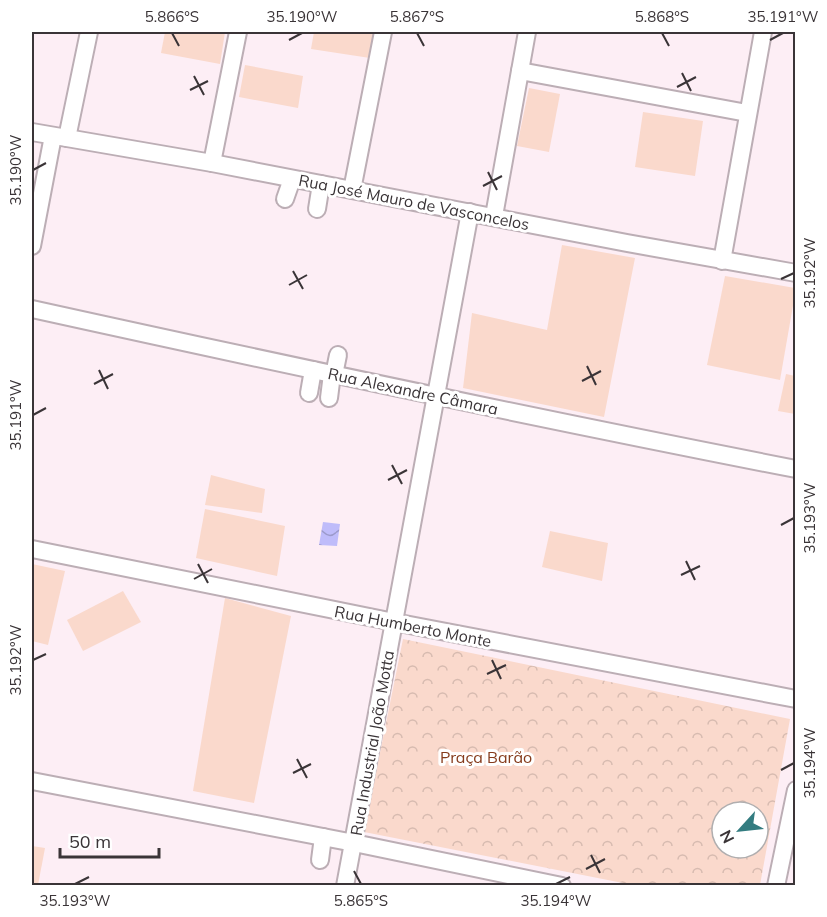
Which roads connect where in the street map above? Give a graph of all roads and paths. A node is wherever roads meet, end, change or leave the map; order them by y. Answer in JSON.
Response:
{"nodes":[{"id":1,"x":89,"y":32,"type":"edge"},
{"id":2,"x":238,"y":32,"type":"edge"},
{"id":3,"x":383,"y":32,"type":"edge"},
{"id":4,"x":527,"y":32,"type":"edge"},
{"id":5,"x":763,"y":32,"type":"edge"},
{"id":6,"x":520,"y":71,"type":"junction"},
{"id":7,"x":747,"y":113,"type":"junction"},
{"id":8,"x":32,"y":132,"type":"edge"},
{"id":9,"x":60,"y":137,"type":"junction"},
{"id":10,"x":212,"y":164,"type":"junction"},
{"id":11,"x":292,"y":178,"type":"junction"},
{"id":12,"x":321,"y":184,"type":"junction"},
{"id":13,"x":352,"y":190,"type":"junction"},
{"id":14,"x":285,"y":199,"type":"dead end"},
{"id":15,"x":317,"y":209,"type":"dead end"},
{"id":16,"x":470,"y":212,"type":"junction"},
{"id":17,"x":494,"y":216,"type":"junction"},
{"id":18,"x":32,"y":246,"type":"edge"},
{"id":19,"x":722,"y":261,"type":"junction"},
{"id":20,"x":795,"y":273,"type":"edge"},
{"id":21,"x":32,"y":309,"type":"edge"},
{"id":22,"x":338,"y":355,"type":"dead end"},
{"id":23,"x":313,"y":370,"type":"junction"},
{"id":24,"x":333,"y":375,"type":"junction"},
{"id":25,"x":309,"y":393,"type":"dead end"},
{"id":26,"x":436,"y":396,"type":"junction"},
{"id":27,"x":329,"y":398,"type":"dead end"},
{"id":28,"x":795,"y":469,"type":"edge"},
{"id":29,"x":32,"y":549,"type":"edge"},
{"id":30,"x":394,"y":622,"type":"junction"},
{"id":31,"x":795,"y":699,"type":"edge"},
{"id":32,"x":32,"y":781,"type":"edge"},
{"id":33,"x":795,"y":790,"type":"edge"},
{"id":34,"x":323,"y":837,"type":"junction"},
{"id":35,"x":354,"y":843,"type":"junction"},
{"id":36,"x":320,"y":860,"type":"dead end"},
{"id":37,"x":345,"y":885,"type":"edge"},
{"id":38,"x":562,"y":885,"type":"edge"},
{"id":39,"x":776,"y":885,"type":"edge"}],
"edges":[{"from":1,"to":9,"type":"street"},
{"from":2,"to":10,"type":"street"},
{"from":3,"to":13,"type":"street"},
{"from":4,"to":6,"type":"street"},
{"from":5,"to":7,"type":"street"},
{"from":6,"to":7,"type":"street"},
{"from":6,"to":17,"type":"street"},
{"from":7,"to":19,"type":"street"},
{"from":8,"to":9,"type":"street","name":"Rua José Mauro de Vasconcelos"},
{"from":9,"to":10,"type":"street","name":"Rua José Mauro de Vasconcelos"},
{"from":9,"to":18,"type":"street"},
{"from":10,"to":11,"type":"street","name":"Rua José Mauro de Vasconcelos"},
{"from":11,"to":12,"type":"street","name":"Rua José Mauro de Vasconcelos"},
{"from":11,"to":14,"type":"street"},
{"from":12,"to":13,"type":"street","name":"Rua José Mauro de Vasconcelos"},
{"from":12,"to":15,"type":"street"},
{"from":13,"to":16,"type":"street","name":"Rua José Mauro de Vasconcelos"},
{"from":16,"to":17,"type":"street","name":"Rua José Mauro de Vasconcelos"},
{"from":16,"to":26,"type":"street","name":"Rua Industrial João Motta"},
{"from":17,"to":19,"type":"street","name":"Rua José Mauro de Vasconcelos"},
{"from":19,"to":20,"type":"street","name":"Rua José Mauro de Vasconcelos"},
{"from":21,"to":23,"type":"street","name":"Rua Alexandre Câmara"},
{"from":22,"to":24,"type":"street"},
{"from":23,"to":24,"type":"street","name":"Rua Alexandre Câmara"},
{"from":23,"to":25,"type":"street"},
{"from":24,"to":26,"type":"street","name":"Rua Alexandre Câmara"},
{"from":24,"to":27,"type":"street"},
{"from":26,"to":28,"type":"street","name":"Rua Alexandre Câmara"},
{"from":26,"to":30,"type":"street","name":"Rua Industrial João Motta"},
{"from":29,"to":30,"type":"street","name":"Rua Humberto Monte"},
{"from":30,"to":31,"type":"street","name":"Rua Humberto Monte"},
{"from":30,"to":35,"type":"street","name":"Rua Industrial João Motta"},
{"from":32,"to":34,"type":"street"},
{"from":33,"to":39,"type":"street"},
{"from":34,"to":35,"type":"street"},
{"from":34,"to":36,"type":"street"},
{"from":35,"to":37,"type":"street","name":"Rua Industrial João Motta"},
{"from":35,"to":38,"type":"street"}]}
